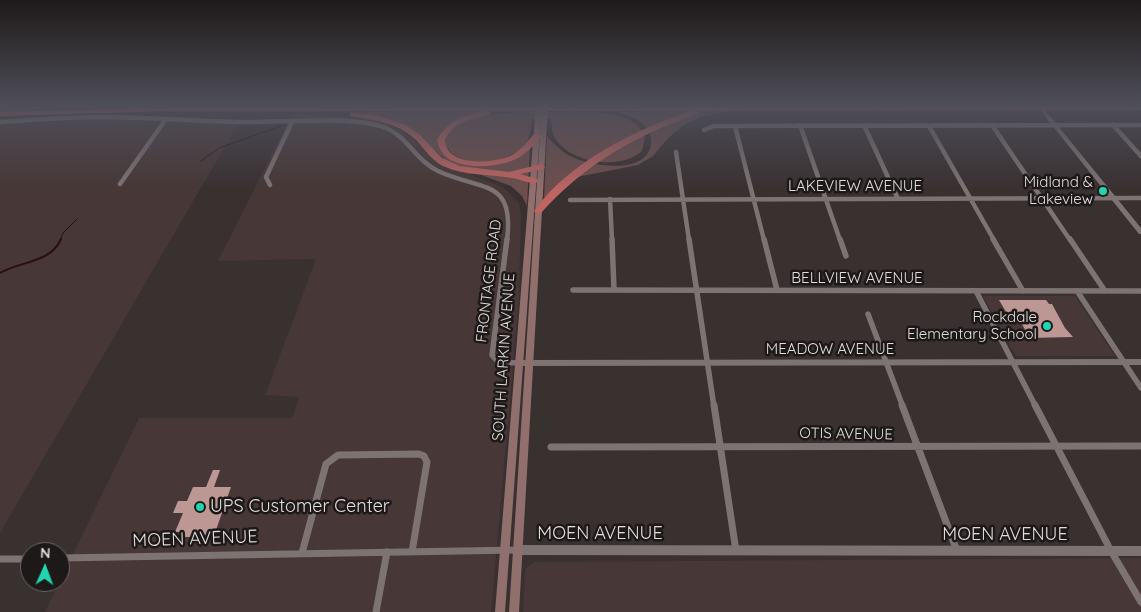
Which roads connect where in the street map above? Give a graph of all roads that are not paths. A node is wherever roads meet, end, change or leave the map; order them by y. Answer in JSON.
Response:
{"nodes":[{"id":1,"x":156,"y":134,"type":"edge"},
{"id":2,"x":287,"y":134,"type":"edge"},
{"id":3,"x":395,"y":134,"type":"edge"},
{"id":4,"x":412,"y":134,"type":"edge"},
{"id":5,"x":443,"y":134,"type":"edge"},
{"id":6,"x":540,"y":134,"type":"edge"},
{"id":7,"x":639,"y":134,"type":"edge"},
{"id":8,"x":737,"y":134,"type":"edge"},
{"id":9,"x":803,"y":134,"type":"edge"},
{"id":10,"x":868,"y":134,"type":"edge"},
{"id":11,"x":933,"y":134,"type":"edge"},
{"id":12,"x":998,"y":134,"type":"edge"},
{"id":13,"x":1062,"y":134,"type":"edge"},
{"id":14,"x":1121,"y":134,"type":"edge"},
{"id":15,"x":537,"y":136,"type":"joint"},
{"id":16,"x":676,"y":152,"type":"dead end"},
{"id":17,"x":1141,"y":156,"type":"edge"},
{"id":18,"x":538,"y":168,"type":"junction"},
{"id":19,"x":511,"y":173,"type":"junction"},
{"id":20,"x":534,"y":181,"type":"junction"},
{"id":21,"x":120,"y":184,"type":"dead end"},
{"id":22,"x":270,"y":184,"type":"dead end"},
{"id":23,"x":682,"y":198,"type":"junction"},
{"id":24,"x":970,"y":198,"type":"junction"},
{"id":25,"x":1041,"y":198,"type":"junction"},
{"id":26,"x":1113,"y":198,"type":"junction"},
{"id":27,"x":1141,"y":198,"type":"edge"},
{"id":28,"x":610,"y":199,"type":"junction"},
{"id":29,"x":753,"y":199,"type":"junction"},
{"id":30,"x":825,"y":199,"type":"junction"},
{"id":31,"x":898,"y":199,"type":"junction"},
{"id":32,"x":570,"y":200,"type":"dead end"},
{"id":33,"x":538,"y":211,"type":"junction"},
{"id":34,"x":1141,"y":232,"type":"edge"},
{"id":35,"x":846,"y":256,"type":"dead end"},
{"id":36,"x":573,"y":290,"type":"dead end"},
{"id":37,"x":614,"y":290,"type":"junction"},
{"id":38,"x":695,"y":290,"type":"junction"},
{"id":39,"x":777,"y":290,"type":"junction"},
{"id":40,"x":976,"y":291,"type":"junction"},
{"id":41,"x":1023,"y":291,"type":"junction"},
{"id":42,"x":1077,"y":291,"type":"junction"},
{"id":43,"x":1105,"y":291,"type":"junction"},
{"id":44,"x":1141,"y":291,"type":"edge"},
{"id":45,"x":868,"y":314,"type":"dead end"},
{"id":46,"x":887,"y":362,"type":"junction"},
{"id":47,"x":1012,"y":362,"type":"junction"},
{"id":48,"x":1123,"y":362,"type":"junction"},
{"id":49,"x":1141,"y":362,"type":"edge"},
{"id":50,"x":519,"y":363,"type":"junction"},
{"id":51,"x":706,"y":363,"type":"junction"},
{"id":52,"x":530,"y":364,"type":"junction"},
{"id":53,"x":1141,"y":388,"type":"edge"},
{"id":54,"x":719,"y":446,"type":"junction"},
{"id":55,"x":1056,"y":446,"type":"junction"},
{"id":56,"x":1141,"y":446,"type":"edge"},
{"id":57,"x":551,"y":447,"type":"dead end"},
{"id":58,"x":918,"y":447,"type":"junction"},
{"id":59,"x":505,"y":550,"type":"junction"},
{"id":60,"x":518,"y":550,"type":"junction"},
{"id":61,"x":736,"y":551,"type":"junction"},
{"id":62,"x":957,"y":551,"type":"junction"},
{"id":63,"x":1111,"y":551,"type":"junction"},
{"id":64,"x":1141,"y":551,"type":"edge"},
{"id":65,"x":387,"y":552,"type":"junction"},
{"id":66,"x":412,"y":552,"type":"junction"},
{"id":67,"x":302,"y":553,"type":"junction"},
{"id":68,"x":20,"y":558,"type":"edge"},
{"id":69,"x":70,"y":558,"type":"edge"},
{"id":70,"x":0,"y":559,"type":"edge"},
{"id":71,"x":1141,"y":602,"type":"edge"},
{"id":72,"x":376,"y":612,"type":"edge"},
{"id":73,"x":500,"y":612,"type":"edge"},
{"id":74,"x":514,"y":612,"type":"edge"}],
"edges":[{"from":1,"to":21,"type":"street"},
{"from":2,"to":22,"type":"street"},
{"from":3,"to":50,"type":"street","name":"FRONTAGE ROAD"},
{"from":4,"to":19,"type":"highway"},
{"from":5,"to":15,"type":"highway"},
{"from":6,"to":18,"type":"main road","name":"SOUTH LARKIN AVENUE"},
{"from":7,"to":33,"type":"highway"},
{"from":8,"to":29,"type":"street"},
{"from":9,"to":30,"type":"street"},
{"from":10,"to":31,"type":"street"},
{"from":11,"to":24,"type":"street"},
{"from":12,"to":25,"type":"street"},
{"from":13,"to":26,"type":"street"},
{"from":14,"to":17,"type":"street"},
{"from":15,"to":18,"type":"main road","name":"SOUTH LARKIN AVENUE"},
{"from":16,"to":23,"type":"street"},
{"from":18,"to":19,"type":"highway"},
{"from":18,"to":20,"type":"main road","name":"SOUTH LARKIN AVENUE"},
{"from":18,"to":33,"type":"main road","name":"SOUTH LARKIN AVENUE"},
{"from":19,"to":20,"type":"highway"},
{"from":20,"to":50,"type":"main road","name":"SOUTH LARKIN AVENUE"},
{"from":23,"to":28,"type":"street","name":"LAKEVIEW AVENUE"},
{"from":23,"to":29,"type":"street","name":"LAKEVIEW AVENUE"},
{"from":23,"to":38,"type":"street"},
{"from":24,"to":25,"type":"street","name":"LAKEVIEW AVENUE"},
{"from":24,"to":31,"type":"street","name":"LAKEVIEW AVENUE"},
{"from":24,"to":41,"type":"street"},
{"from":25,"to":26,"type":"street","name":"LAKEVIEW AVENUE"},
{"from":25,"to":43,"type":"street"},
{"from":26,"to":27,"type":"street","name":"LAKEVIEW AVENUE"},
{"from":26,"to":34,"type":"street"},
{"from":28,"to":32,"type":"street","name":"LAKEVIEW AVENUE"},
{"from":28,"to":37,"type":"street"},
{"from":29,"to":30,"type":"street","name":"LAKEVIEW AVENUE"},
{"from":29,"to":39,"type":"street"},
{"from":30,"to":31,"type":"street","name":"LAKEVIEW AVENUE"},
{"from":30,"to":35,"type":"street"},
{"from":33,"to":52,"type":"main road","name":"SOUTH LARKIN AVENUE"},
{"from":36,"to":37,"type":"street","name":"BELLVIEW AVENUE"},
{"from":37,"to":38,"type":"street","name":"BELLVIEW AVENUE"},
{"from":38,"to":39,"type":"street","name":"BELLVIEW AVENUE"},
{"from":38,"to":51,"type":"street"},
{"from":39,"to":40,"type":"street","name":"BELLVIEW AVENUE"},
{"from":40,"to":41,"type":"street","name":"BELLVIEW AVENUE"},
{"from":40,"to":47,"type":"street"},
{"from":41,"to":42,"type":"street","name":"BELLVIEW AVENUE"},
{"from":42,"to":43,"type":"street","name":"BELLVIEW AVENUE"},
{"from":42,"to":48,"type":"street"},
{"from":43,"to":44,"type":"street","name":"BELLVIEW AVENUE"},
{"from":45,"to":46,"type":"street"},
{"from":46,"to":47,"type":"street","name":"MEADOW AVENUE"},
{"from":46,"to":51,"type":"street","name":"MEADOW AVENUE"},
{"from":46,"to":58,"type":"street"},
{"from":47,"to":48,"type":"street","name":"MEADOW AVENUE"},
{"from":47,"to":55,"type":"street"},
{"from":48,"to":49,"type":"street","name":"MEADOW AVENUE"},
{"from":48,"to":53,"type":"street"},
{"from":50,"to":52,"type":"street","name":"MEADOW AVENUE"},
{"from":50,"to":59,"type":"main road","name":"SOUTH LARKIN AVENUE"},
{"from":51,"to":52,"type":"street","name":"MEADOW AVENUE"},
{"from":51,"to":54,"type":"street"},
{"from":52,"to":60,"type":"main road","name":"SOUTH LARKIN AVENUE"},
{"from":54,"to":57,"type":"street","name":"OTIS AVENUE"},
{"from":54,"to":58,"type":"street","name":"OTIS AVENUE"},
{"from":54,"to":61,"type":"street"},
{"from":55,"to":56,"type":"street","name":"OTIS AVENUE"},
{"from":55,"to":58,"type":"street","name":"OTIS AVENUE"},
{"from":55,"to":63,"type":"street"},
{"from":58,"to":62,"type":"street"},
{"from":59,"to":60,"type":"street","name":"MOEN AVENUE"},
{"from":59,"to":66,"type":"street","name":"MOEN AVENUE"},
{"from":59,"to":73,"type":"main road","name":"SOUTH LARKIN AVENUE"},
{"from":60,"to":61,"type":"street","name":"MOEN AVENUE"},
{"from":60,"to":74,"type":"main road","name":"SOUTH LARKIN AVENUE"},
{"from":61,"to":62,"type":"street","name":"MOEN AVENUE"},
{"from":62,"to":63,"type":"street","name":"MOEN AVENUE"},
{"from":63,"to":64,"type":"street","name":"MOEN AVENUE"},
{"from":63,"to":71,"type":"street"},
{"from":65,"to":66,"type":"street","name":"MOEN AVENUE"},
{"from":65,"to":67,"type":"street","name":"MOEN AVENUE"},
{"from":65,"to":72,"type":"street"},
{"from":66,"to":67,"type":"street"},
{"from":67,"to":69,"type":"street","name":"MOEN AVENUE"},
{"from":68,"to":70,"type":"street"}]}
